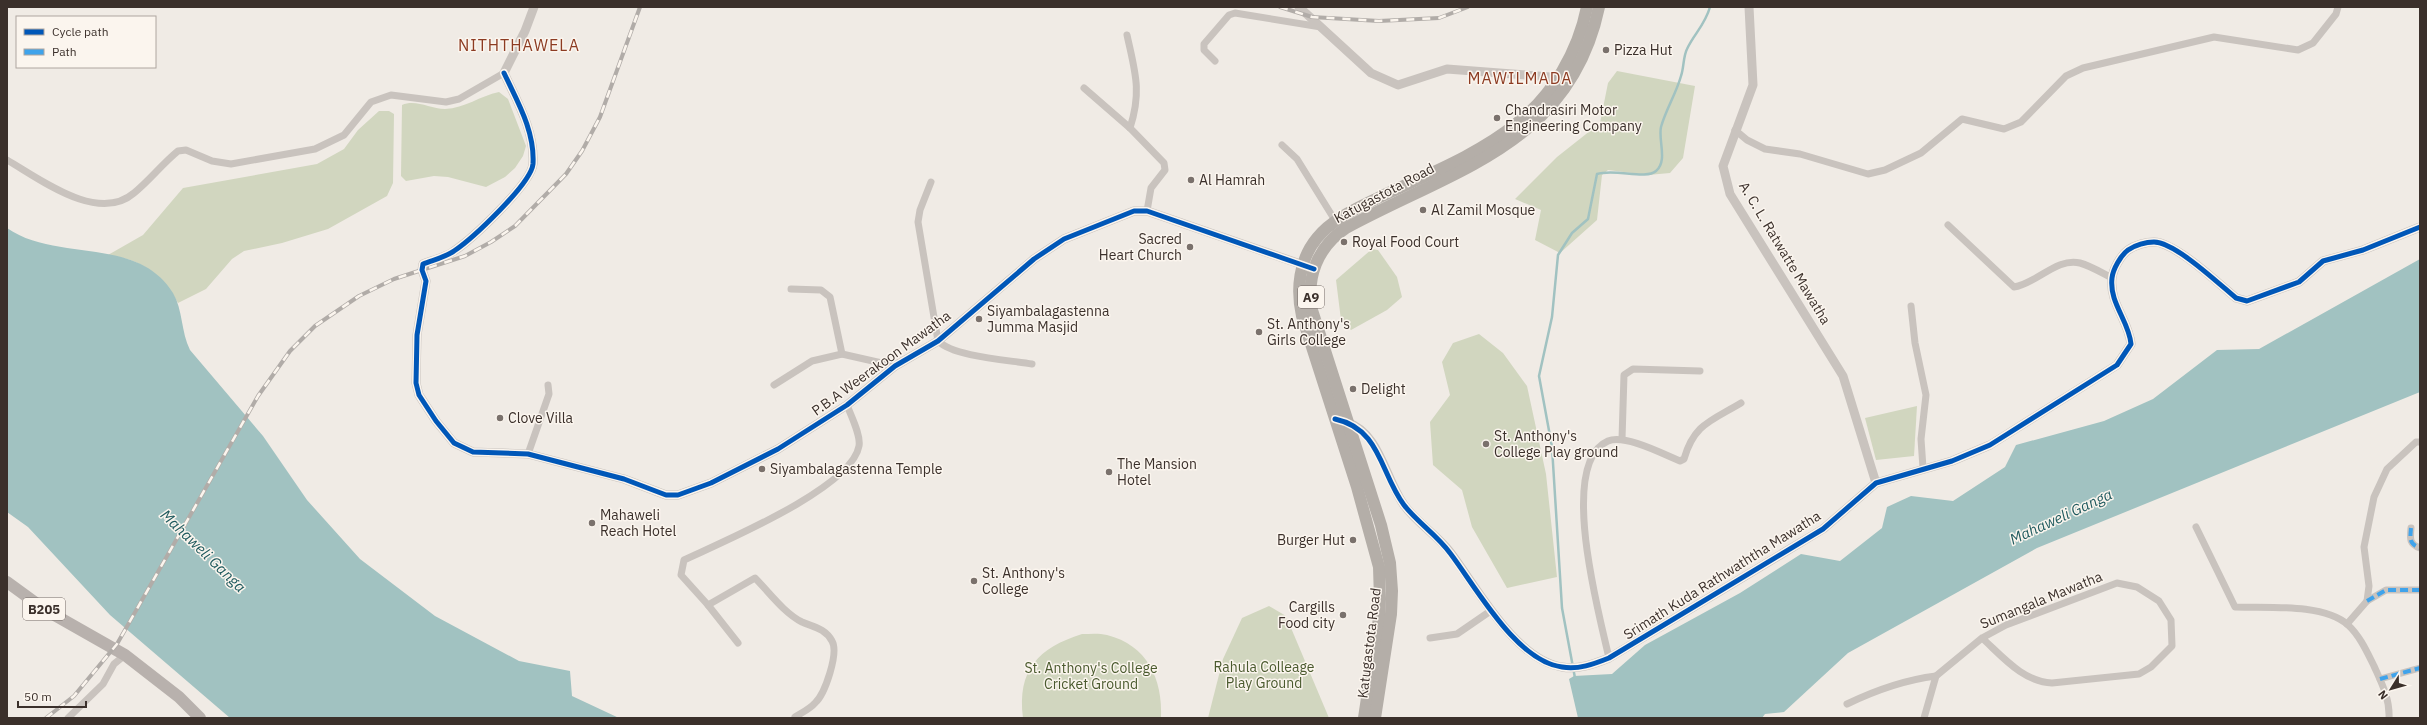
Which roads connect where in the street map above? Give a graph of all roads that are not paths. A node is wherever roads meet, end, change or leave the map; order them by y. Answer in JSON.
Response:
{"nodes":[{"id":1,"x":534,"y":7,"type":"edge"},
{"id":2,"x":1587,"y":7,"type":"edge"},
{"id":3,"x":1599,"y":7,"type":"edge"},
{"id":4,"x":1749,"y":7,"type":"edge"},
{"id":5,"x":2338,"y":7,"type":"edge"},
{"id":6,"x":1300,"y":8,"type":"edge"},
{"id":7,"x":1323,"y":28,"type":"junction"},
{"id":8,"x":1127,"y":35,"type":"dead end"},
{"id":9,"x":1215,"y":61,"type":"dead end"},
{"id":10,"x":504,"y":72,"type":"junction"},
{"id":11,"x":1565,"y":78,"type":"junction"},
{"id":12,"x":1084,"y":88,"type":"dead end"},
{"id":13,"x":1130,"y":128,"type":"junction"},
{"id":14,"x":1735,"y":130,"type":"junction"},
{"id":15,"x":1282,"y":146,"type":"dead end"},
{"id":16,"x":7,"y":160,"type":"edge"},
{"id":17,"x":932,"y":182,"type":"dead end"},
{"id":18,"x":1147,"y":211,"type":"junction"},
{"id":19,"x":1336,"y":222,"type":"junction"},
{"id":20,"x":1948,"y":225,"type":"dead end"},
{"id":21,"x":2420,"y":227,"type":"edge"},
{"id":22,"x":1308,"y":267,"type":"junction"},
{"id":23,"x":2112,"y":278,"type":"junction"},
{"id":24,"x":791,"y":290,"type":"dead end"},
{"id":25,"x":1911,"y":306,"type":"dead end"},
{"id":26,"x":938,"y":341,"type":"junction"},
{"id":27,"x":842,"y":354,"type":"junction"},
{"id":28,"x":1032,"y":364,"type":"dead end"},
{"id":29,"x":895,"y":366,"type":"junction"},
{"id":30,"x":1700,"y":371,"type":"dead end"},
{"id":31,"x":548,"y":385,"type":"dead end"},
{"id":32,"x":774,"y":385,"type":"dead end"},
{"id":33,"x":1741,"y":404,"type":"dead end"},
{"id":34,"x":847,"y":405,"type":"junction"},
{"id":35,"x":1335,"y":420,"type":"junction"},
{"id":36,"x":1349,"y":423,"type":"junction"},
{"id":37,"x":1622,"y":439,"type":"junction"},
{"id":38,"x":2420,"y":442,"type":"edge"},
{"id":39,"x":528,"y":454,"type":"junction"},
{"id":40,"x":1923,"y":468,"type":"junction"},
{"id":41,"x":1876,"y":483,"type":"junction"},
{"id":42,"x":2196,"y":527,"type":"dead end"},
{"id":43,"x":2411,"y":528,"type":"dead end"},
{"id":44,"x":2420,"y":548,"type":"edge"},
{"id":45,"x":7,"y":582,"type":"edge"},
{"id":46,"x":2420,"y":590,"type":"edge"},
{"id":47,"x":2368,"y":601,"type":"junction"},
{"id":48,"x":708,"y":605,"type":"junction"},
{"id":49,"x":1489,"y":612,"type":"junction"},
{"id":50,"x":2347,"y":624,"type":"junction"},
{"id":51,"x":1430,"y":638,"type":"dead end"},
{"id":52,"x":1982,"y":638,"type":"junction"},
{"id":53,"x":738,"y":643,"type":"dead end"},
{"id":54,"x":125,"y":655,"type":"junction"},
{"id":55,"x":1609,"y":658,"type":"junction"},
{"id":56,"x":2420,"y":668,"type":"edge"},
{"id":57,"x":1936,"y":676,"type":"junction"},
{"id":58,"x":2380,"y":679,"type":"junction"},
{"id":59,"x":1847,"y":704,"type":"dead end"},
{"id":60,"x":795,"y":717,"type":"edge"},
{"id":61,"x":68,"y":718,"type":"edge"},
{"id":62,"x":200,"y":718,"type":"edge"},
{"id":63,"x":1364,"y":718,"type":"edge"},
{"id":64,"x":1374,"y":718,"type":"edge"},
{"id":65,"x":1924,"y":718,"type":"edge"},
{"id":66,"x":2389,"y":718,"type":"edge"}],
"edges":[{"from":1,"to":10,"type":"street"},
{"from":2,"to":11,"type":"highway","name":"Katugastota Road","number":"A9"},
{"from":3,"to":11,"type":"highway","name":"Katugastota Road","number":"A9"},
{"from":4,"to":14,"type":"street","name":"A. C. L. Ratwatte Mawatha"},
{"from":5,"to":14,"type":"street"},
{"from":6,"to":7,"type":"street"},
{"from":7,"to":9,"type":"street"},
{"from":7,"to":11,"type":"street"},
{"from":8,"to":13,"type":"street"},
{"from":10,"to":16,"type":"street"},
{"from":10,"to":39,"type":"street","name":"P.B.A Weerakoon Mawatha"},
{"from":11,"to":19,"type":"highway","name":"Katugastota Road","number":"A9"},
{"from":11,"to":22,"type":"highway","name":"Katugastota Road","number":"A9"},
{"from":12,"to":13,"type":"street"},
{"from":13,"to":18,"type":"street"},
{"from":14,"to":41,"type":"street","name":"A. C. L. Ratwatte Mawatha"},
{"from":15,"to":19,"type":"street"},
{"from":17,"to":26,"type":"street"},
{"from":18,"to":22,"type":"street","name":"P.B.A Weerakoon Mawatha"},
{"from":18,"to":26,"type":"street","name":"P.B.A Weerakoon Mawatha"},
{"from":19,"to":22,"type":"highway","name":"Katugastota Road","number":"A9"},
{"from":20,"to":23,"type":"street"},
{"from":21,"to":23,"type":"street","name":"Srimath Kuda Rathwaththa Mawatha"},
{"from":22,"to":35,"type":"highway","name":"Katugastota Road","number":"A9"},
{"from":22,"to":36,"type":"highway","name":"Katugastota Road","number":"A9"},
{"from":23,"to":40,"type":"street","name":"Srimath Kuda Rathwaththa Mawatha"},
{"from":24,"to":27,"type":"street"},
{"from":25,"to":40,"type":"street"},
{"from":26,"to":28,"type":"street"},
{"from":26,"to":29,"type":"street","name":"P.B.A Weerakoon Mawatha"},
{"from":27,"to":29,"type":"street"},
{"from":27,"to":32,"type":"street"},
{"from":29,"to":34,"type":"street","name":"P.B.A Weerakoon Mawatha"},
{"from":30,"to":37,"type":"street"},
{"from":31,"to":39,"type":"street"},
{"from":33,"to":37,"type":"street"},
{"from":34,"to":39,"type":"street","name":"P.B.A Weerakoon Mawatha"},
{"from":34,"to":48,"type":"street"},
{"from":35,"to":36,"type":"street"},
{"from":35,"to":63,"type":"highway","name":"Katugastota Road","number":"A9"},
{"from":36,"to":49,"type":"street"},
{"from":36,"to":64,"type":"highway","name":"Katugastota Road","number":"A9"},
{"from":37,"to":55,"type":"street"},
{"from":38,"to":47,"type":"street"},
{"from":40,"to":41,"type":"street","name":"Srimath Kuda Rathwaththa Mawatha"},
{"from":41,"to":55,"type":"street","name":"Srimath Kuda Rathwaththa Mawatha"},
{"from":42,"to":50,"type":"street"},
{"from":43,"to":44,"type":"street"},
{"from":45,"to":54,"type":"main road","number":"B205"},
{"from":46,"to":47,"type":"street"},
{"from":47,"to":50,"type":"street"},
{"from":48,"to":53,"type":"street"},
{"from":48,"to":60,"type":"street"},
{"from":49,"to":51,"type":"street"},
{"from":49,"to":55,"type":"street","name":"Srimath Kuda Rathwaththa Mawatha"},
{"from":50,"to":58,"type":"street"},
{"from":52,"to":52,"type":"street","name":"Sumangala Mawatha"},
{"from":52,"to":57,"type":"street","name":"Sumangala Mawatha"},
{"from":54,"to":61,"type":"street"},
{"from":54,"to":62,"type":"main road","number":"B205"},
{"from":56,"to":58,"type":"street"},
{"from":57,"to":59,"type":"street"},
{"from":57,"to":65,"type":"street"},
{"from":58,"to":66,"type":"street"}]}
